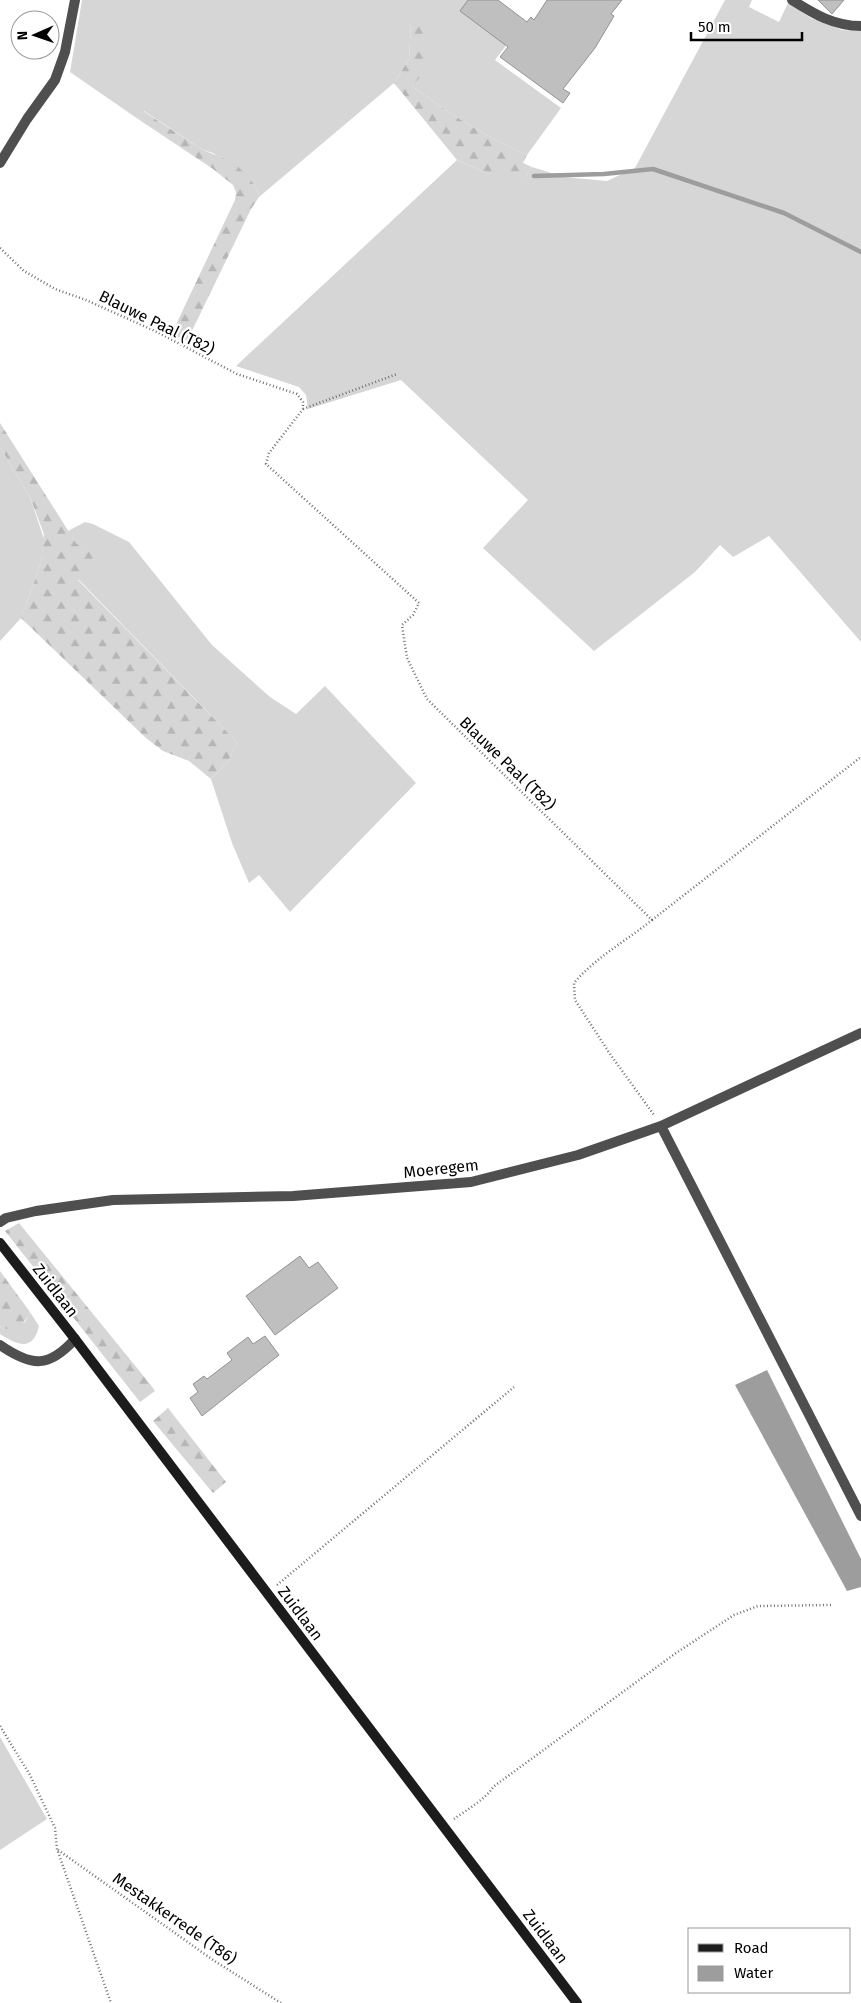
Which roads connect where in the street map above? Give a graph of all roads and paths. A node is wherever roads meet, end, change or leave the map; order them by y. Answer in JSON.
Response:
{"nodes":[{"id":1,"x":75,"y":0,"type":"edge"},
{"id":2,"x":792,"y":0,"type":"edge"},
{"id":3,"x":861,"y":26,"type":"edge"},
{"id":4,"x":0,"y":163,"type":"edge"},
{"id":5,"x":0,"y":248,"type":"edge"},
{"id":6,"x":397,"y":374,"type":"dead end"},
{"id":7,"x":302,"y":409,"type":"junction"},
{"id":8,"x":861,"y":757,"type":"edge"},
{"id":9,"x":652,"y":920,"type":"junction"},
{"id":10,"x":861,"y":1033,"type":"edge"},
{"id":11,"x":661,"y":1126,"type":"junction"},
{"id":12,"x":0,"y":1222,"type":"edge"},
{"id":13,"x":0,"y":1243,"type":"edge"},
{"id":14,"x":76,"y":1339,"type":"junction"},
{"id":15,"x":0,"y":1345,"type":"edge"},
{"id":16,"x":514,"y":1388,"type":"dead end"},
{"id":17,"x":861,"y":1516,"type":"edge"},
{"id":18,"x":268,"y":1593,"type":"junction"},
{"id":19,"x":831,"y":1605,"type":"dead end"},
{"id":20,"x":0,"y":1726,"type":"edge"},
{"id":21,"x":444,"y":1827,"type":"junction"},
{"id":22,"x":57,"y":1849,"type":"junction"},
{"id":23,"x":111,"y":2003,"type":"edge"},
{"id":24,"x":281,"y":2003,"type":"edge"},
{"id":25,"x":577,"y":2003,"type":"edge"}],
"edges":[{"from":1,"to":4,"type":"street"},
{"from":2,"to":3,"type":"street"},
{"from":5,"to":7,"type":"path","name":"Blauwe Paal (T82)"},
{"from":6,"to":7,"type":"path"},
{"from":7,"to":9,"type":"path","name":"Blauwe Paal (T82)"},
{"from":8,"to":9,"type":"path"},
{"from":9,"to":11,"type":"path"},
{"from":10,"to":11,"type":"street","name":"Moeregem"},
{"from":11,"to":12,"type":"street","name":"Moeregem"},
{"from":11,"to":17,"type":"street"},
{"from":13,"to":14,"type":"main road","name":"Zuidlaan"},
{"from":14,"to":15,"type":"street"},
{"from":14,"to":18,"type":"main road","name":"Zuidlaan"},
{"from":16,"to":18,"type":"path"},
{"from":18,"to":21,"type":"main road","name":"Zuidlaan"},
{"from":19,"to":21,"type":"path"},
{"from":20,"to":22,"type":"path"},
{"from":21,"to":25,"type":"main road","name":"Zuidlaan"},
{"from":22,"to":23,"type":"path"},
{"from":22,"to":24,"type":"path","name":"Mestakkerrede (T86)"}]}
